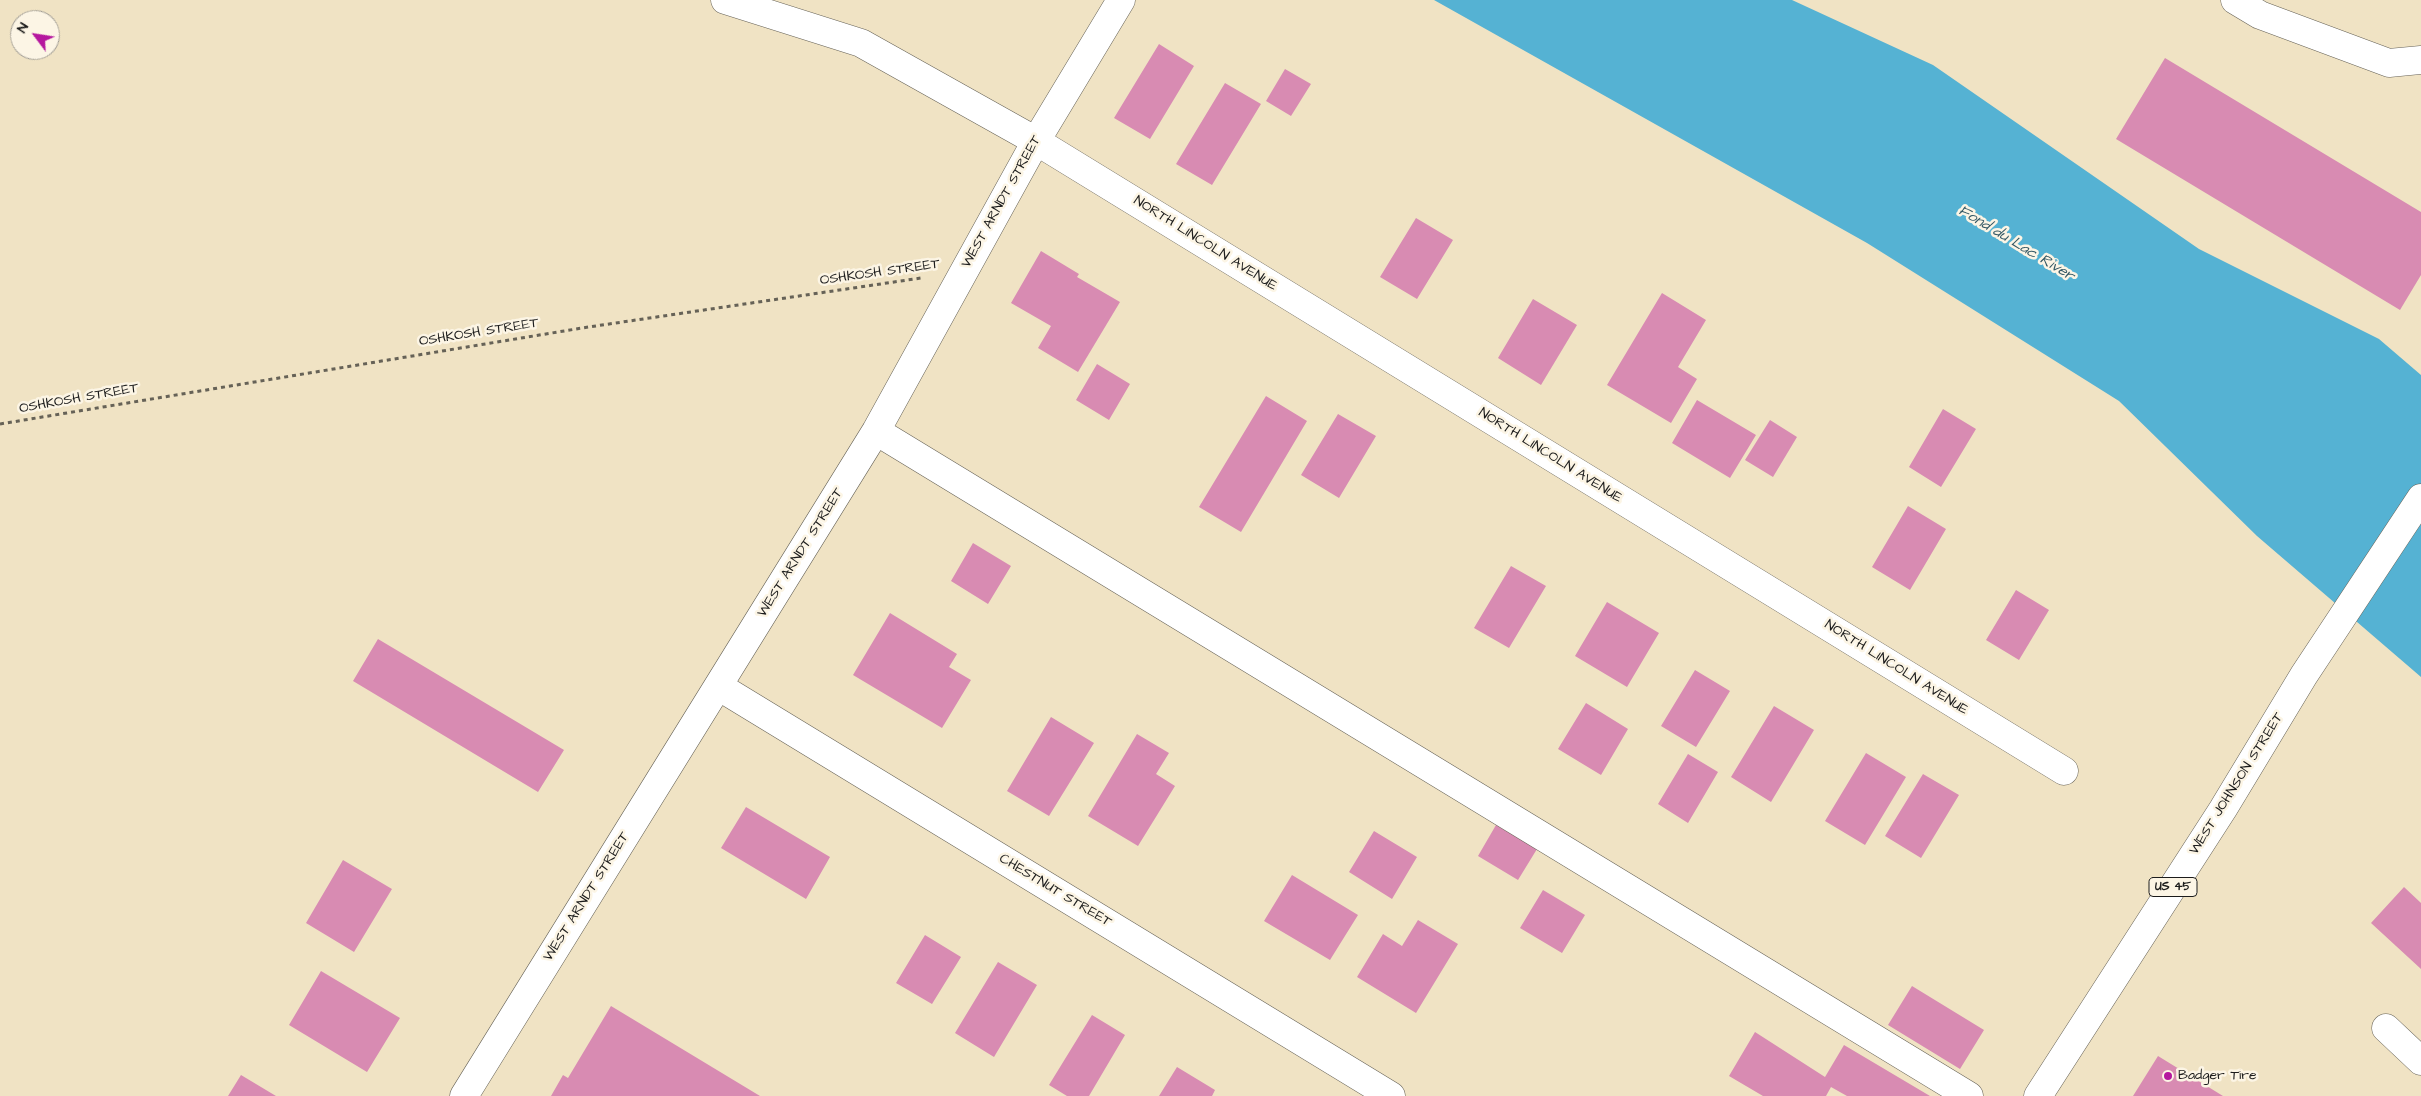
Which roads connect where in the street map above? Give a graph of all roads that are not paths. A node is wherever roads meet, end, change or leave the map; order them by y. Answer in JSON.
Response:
{"nodes":[{"id":1,"x":724,"y":0,"type":"edge"},
{"id":2,"x":2235,"y":0,"type":"edge"},
{"id":3,"x":1116,"y":7,"type":"edge"},
{"id":4,"x":2421,"y":60,"type":"edge"},
{"id":5,"x":1036,"y":141,"type":"junction"},
{"id":6,"x":876,"y":432,"type":"junction"},
{"id":7,"x":2421,"y":498,"type":"edge"},
{"id":8,"x":718,"y":686,"type":"junction"},
{"id":9,"x":2064,"y":771,"type":"dead end"},
{"id":10,"x":2386,"y":1028,"type":"dead end"},
{"id":11,"x":2421,"y":1061,"type":"edge"},
{"id":12,"x":464,"y":1096,"type":"edge"},
{"id":13,"x":1391,"y":1096,"type":"edge"},
{"id":14,"x":1969,"y":1096,"type":"edge"},
{"id":15,"x":2038,"y":1096,"type":"edge"}],
"edges":[{"from":1,"to":5,"type":"street","name":"NORTH LINCOLN AVENUE"},
{"from":2,"to":4,"type":"street"},
{"from":3,"to":5,"type":"street","name":"WEST ARNDT STREET"},
{"from":5,"to":6,"type":"street","name":"WEST ARNDT STREET"},
{"from":5,"to":9,"type":"street","name":"NORTH LINCOLN AVENUE"},
{"from":6,"to":8,"type":"street","name":"WEST ARNDT STREET"},
{"from":6,"to":14,"type":"street"},
{"from":7,"to":15,"type":"street","name":"WEST JOHNSON STREET","number":"US 45"},
{"from":8,"to":12,"type":"street","name":"WEST ARNDT STREET"},
{"from":8,"to":13,"type":"street","name":"CHESTNUT STREET"},
{"from":10,"to":11,"type":"street"}]}
